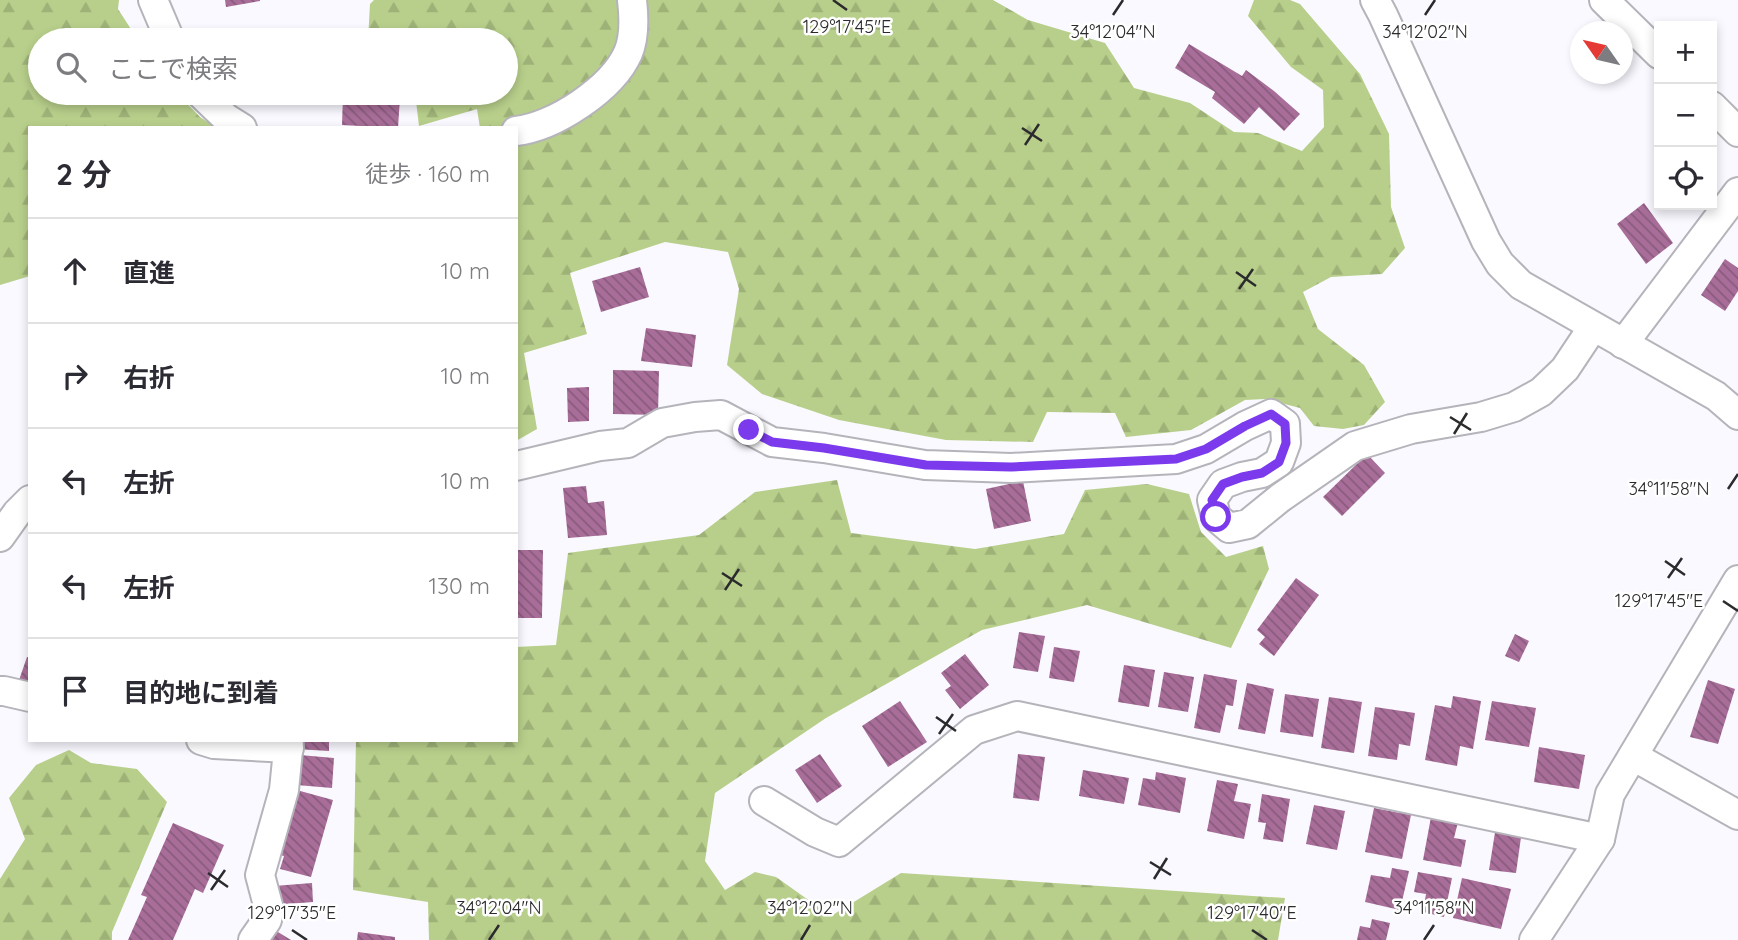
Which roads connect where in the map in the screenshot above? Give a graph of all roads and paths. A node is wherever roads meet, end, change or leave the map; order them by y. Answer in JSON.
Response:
{"nodes":[{"id":1,"x":153,"y":0,"type":"edge"},
{"id":2,"x":632,"y":0,"type":"edge"},
{"id":3,"x":1375,"y":0,"type":"edge"},
{"id":4,"x":1604,"y":0,"type":"edge"},
{"id":5,"x":165,"y":28,"type":"edge"},
{"id":6,"x":1654,"y":49,"type":"edge"},
{"id":7,"x":212,"y":105,"type":"edge"},
{"id":8,"x":1717,"y":111,"type":"edge"},
{"id":9,"x":239,"y":126,"type":"edge"},
{"id":10,"x":518,"y":131,"type":"edge"},
{"id":11,"x":1738,"y":132,"type":"edge"},
{"id":12,"x":1738,"y":192,"type":"edge"},
{"id":13,"x":1594,"y":327,"type":"junction"},
{"id":14,"x":1623,"y":344,"type":"junction"},
{"id":15,"x":1738,"y":415,"type":"edge"},
{"id":16,"x":518,"y":466,"type":"edge"},
{"id":17,"x":28,"y":502,"type":"edge"},
{"id":18,"x":0,"y":537,"type":"edge"},
{"id":19,"x":1738,"y":580,"type":"edge"},
{"id":20,"x":0,"y":691,"type":"edge"},
{"id":21,"x":28,"y":697,"type":"edge"},
{"id":22,"x":208,"y":742,"type":"edge"},
{"id":23,"x":289,"y":744,"type":"edge"},
{"id":24,"x":1633,"y":756,"type":"junction"},
{"id":25,"x":764,"y":801,"type":"dead end"},
{"id":26,"x":1738,"y":815,"type":"edge"},
{"id":27,"x":1600,"y":838,"type":"junction"},
{"id":28,"x":253,"y":940,"type":"edge"},
{"id":29,"x":1534,"y":940,"type":"edge"}],
"edges":[{"from":1,"to":5,"type":"street"},
{"from":2,"to":10,"type":"street"},
{"from":3,"to":13,"type":"street"},
{"from":4,"to":6,"type":"street"},
{"from":7,"to":9,"type":"street"},
{"from":8,"to":11,"type":"street"},
{"from":12,"to":14,"type":"street"},
{"from":13,"to":14,"type":"street"},
{"from":13,"to":16,"type":"street"},
{"from":14,"to":15,"type":"street"},
{"from":17,"to":18,"type":"street"},
{"from":19,"to":24,"type":"street"},
{"from":20,"to":21,"type":"street"},
{"from":22,"to":23,"type":"street"},
{"from":23,"to":28,"type":"street"},
{"from":24,"to":26,"type":"street"},
{"from":24,"to":27,"type":"street"},
{"from":25,"to":27,"type":"street"},
{"from":27,"to":29,"type":"street"}]}
